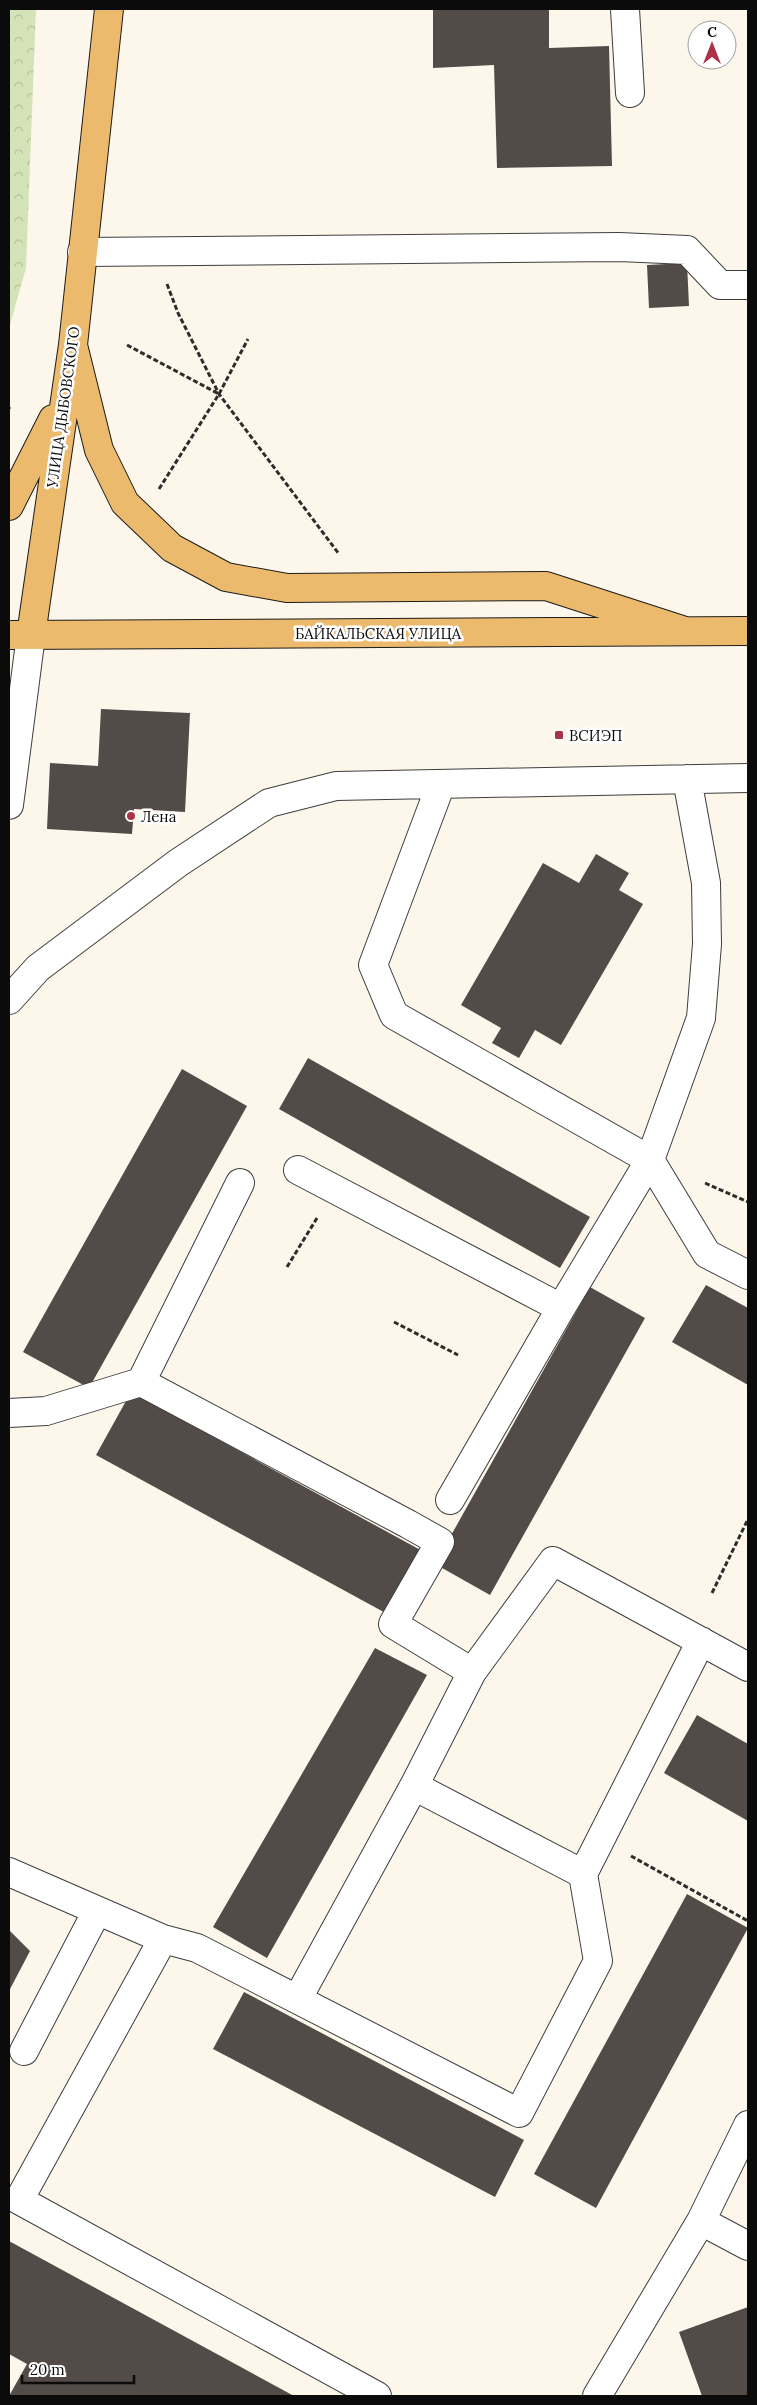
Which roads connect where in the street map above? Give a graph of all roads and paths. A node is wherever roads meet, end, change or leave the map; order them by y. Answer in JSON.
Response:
{"nodes":[{"id":1,"x":109,"y":9,"type":"edge"},
{"id":2,"x":625,"y":9,"type":"edge"},
{"id":3,"x":630,"y":93,"type":"dead end"},
{"id":4,"x":154,"y":251,"type":"junction"},
{"id":5,"x":82,"y":252,"type":"junction"},
{"id":6,"x":748,"y":285,"type":"edge"},
{"id":7,"x":248,"y":339,"type":"dead end"},
{"id":8,"x":73,"y":345,"type":"junction"},
{"id":9,"x":128,"y":345,"type":"dead end"},
{"id":10,"x":219,"y":394,"type":"junction"},
{"id":11,"x":64,"y":395,"type":"junction"},
{"id":12,"x":157,"y":492,"type":"dead end"},
{"id":13,"x":9,"y":506,"type":"edge"},
{"id":14,"x":344,"y":562,"type":"dead end"},
{"id":15,"x":682,"y":630,"type":"junction"},
{"id":16,"x":748,"y":631,"type":"edge"},
{"id":17,"x":20,"y":635,"type":"edge"},
{"id":18,"x":748,"y":778,"type":"edge"},
{"id":19,"x":687,"y":779,"type":"junction"},
{"id":20,"x":441,"y":784,"type":"junction"},
{"id":21,"x":9,"y":805,"type":"edge"},
{"id":22,"x":9,"y":1000,"type":"edge"},
{"id":23,"x":650,"y":1160,"type":"junction"},
{"id":24,"x":298,"y":1170,"type":"dead end"},
{"id":25,"x":240,"y":1183,"type":"dead end"},
{"id":26,"x":335,"y":1189,"type":"junction"},
{"id":27,"x":287,"y":1267,"type":"dead end"},
{"id":28,"x":748,"y":1275,"type":"edge"},
{"id":29,"x":561,"y":1308,"type":"junction"},
{"id":30,"x":394,"y":1322,"type":"dead end"},
{"id":31,"x":458,"y":1356,"type":"dead end"},
{"id":32,"x":141,"y":1382,"type":"junction"},
{"id":33,"x":9,"y":1413,"type":"edge"},
{"id":34,"x":450,"y":1500,"type":"dead end"},
{"id":35,"x":748,"y":1519,"type":"edge"},
{"id":36,"x":712,"y":1593,"type":"dead end"},
{"id":37,"x":701,"y":1641,"type":"junction"},
{"id":38,"x":748,"y":1668,"type":"edge"},
{"id":39,"x":472,"y":1672,"type":"junction"},
{"id":40,"x":414,"y":1786,"type":"junction"},
{"id":41,"x":602,"y":1840,"type":"junction"},
{"id":42,"x":9,"y":1872,"type":"edge"},
{"id":43,"x":583,"y":1874,"type":"junction"},
{"id":44,"x":97,"y":1910,"type":"junction"},
{"id":45,"x":748,"y":1921,"type":"edge"},
{"id":46,"x":163,"y":1939,"type":"junction"},
{"id":47,"x":298,"y":1998,"type":"junction"},
{"id":48,"x":24,"y":2051,"type":"dead end"},
{"id":49,"x":748,"y":2125,"type":"edge"},
{"id":50,"x":701,"y":2221,"type":"junction"},
{"id":51,"x":748,"y":2246,"type":"edge"},
{"id":52,"x":378,"y":2396,"type":"edge"},
{"id":53,"x":598,"y":2396,"type":"edge"}],
"edges":[{"from":1,"to":5,"type":"main road","name":"УЛИЦА ДЫБОВСКОГО"},
{"from":2,"to":3,"type":"street"},
{"from":4,"to":5,"type":"street"},
{"from":4,"to":6,"type":"street"},
{"from":4,"to":10,"type":"path"},
{"from":5,"to":8,"type":"main road","name":"УЛИЦА ДЫБОВСКОГО"},
{"from":7,"to":10,"type":"path"},
{"from":8,"to":11,"type":"main road","name":"УЛИЦА ДЫБОВСКОГО"},
{"from":8,"to":15,"type":"main road"},
{"from":9,"to":10,"type":"path"},
{"from":10,"to":12,"type":"path"},
{"from":10,"to":14,"type":"path"},
{"from":11,"to":13,"type":"main road"},
{"from":11,"to":17,"type":"main road","name":"УЛИЦА ДЫБОВСКОГО"},
{"from":15,"to":16,"type":"main road","name":"БАЙКАЛЬСКАЯ УЛИЦА"},
{"from":15,"to":17,"type":"main road","name":"БАЙКАЛЬСКАЯ УЛИЦА"},
{"from":17,"to":21,"type":"street","name":"УЛИЦА ДЫБОВСКОГО"},
{"from":18,"to":19,"type":"street"},
{"from":19,"to":20,"type":"street"},
{"from":19,"to":23,"type":"street"},
{"from":20,"to":22,"type":"street"},
{"from":20,"to":23,"type":"street"},
{"from":23,"to":28,"type":"street"},
{"from":23,"to":29,"type":"street"},
{"from":24,"to":26,"type":"street"},
{"from":25,"to":32,"type":"street"},
{"from":26,"to":27,"type":"path"},
{"from":26,"to":29,"type":"street"},
{"from":29,"to":34,"type":"street"},
{"from":30,"to":31,"type":"path"},
{"from":32,"to":33,"type":"street"},
{"from":32,"to":39,"type":"street"},
{"from":35,"to":36,"type":"path"},
{"from":37,"to":38,"type":"street"},
{"from":37,"to":39,"type":"street"},
{"from":37,"to":41,"type":"street"},
{"from":39,"to":40,"type":"street"},
{"from":40,"to":43,"type":"street"},
{"from":40,"to":47,"type":"street"},
{"from":41,"to":43,"type":"street"},
{"from":41,"to":45,"type":"path"},
{"from":42,"to":44,"type":"street"},
{"from":43,"to":47,"type":"street"},
{"from":44,"to":46,"type":"street"},
{"from":44,"to":48,"type":"street"},
{"from":46,"to":47,"type":"street"},
{"from":46,"to":52,"type":"street"},
{"from":49,"to":50,"type":"street"},
{"from":50,"to":51,"type":"street"},
{"from":50,"to":53,"type":"street"}]}
